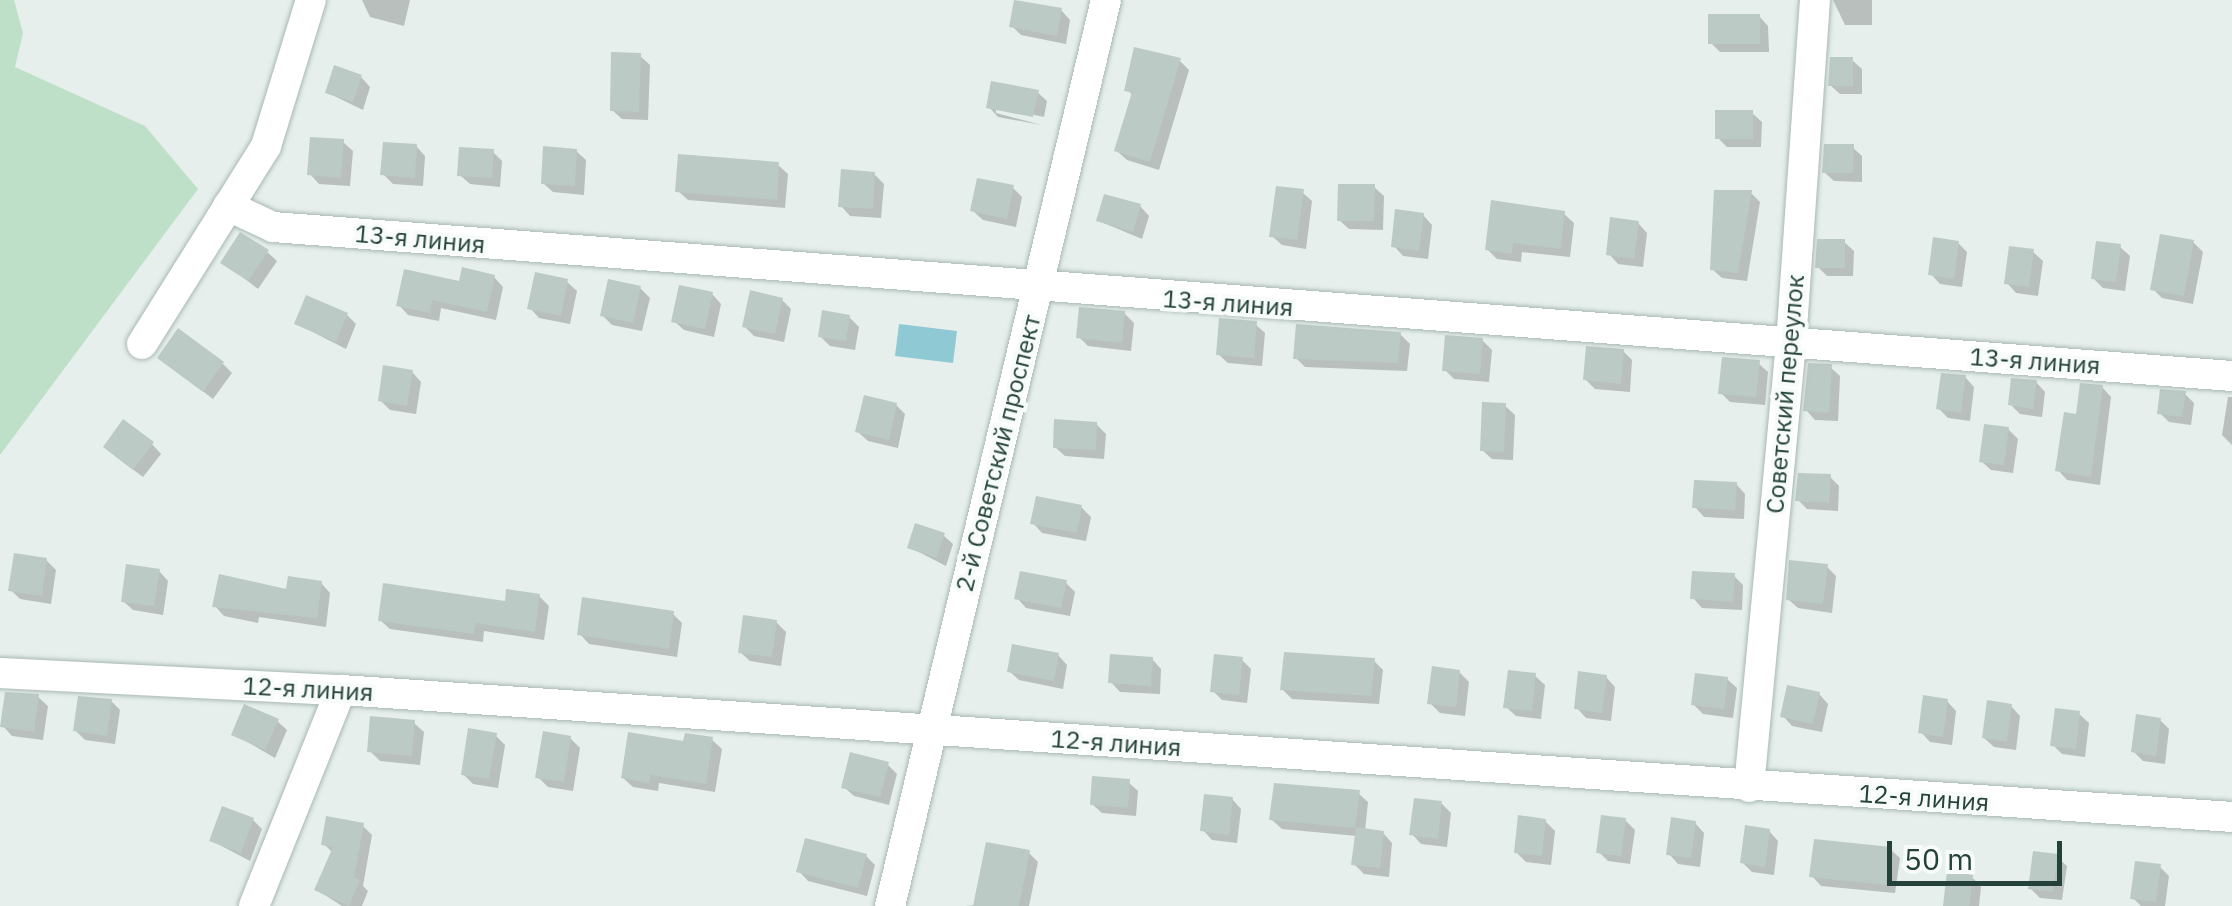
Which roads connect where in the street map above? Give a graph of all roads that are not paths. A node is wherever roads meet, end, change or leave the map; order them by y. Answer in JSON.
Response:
{"nodes":[{"id":1,"x":311,"y":0,"type":"edge"},
{"id":2,"x":1106,"y":0,"type":"edge"},
{"id":3,"x":1814,"y":0,"type":"edge"},
{"id":4,"x":228,"y":206,"type":"junction"},
{"id":5,"x":1037,"y":290,"type":"junction"},
{"id":6,"x":142,"y":344,"type":"dead end"},
{"id":7,"x":1792,"y":344,"type":"junction"},
{"id":8,"x":2232,"y":376,"type":"edge"},
{"id":9,"x":0,"y":673,"type":"edge"},
{"id":10,"x":341,"y":690,"type":"junction"},
{"id":11,"x":930,"y":730,"type":"junction"},
{"id":12,"x":1749,"y":787,"type":"junction"},
{"id":13,"x":2232,"y":818,"type":"edge"},
{"id":14,"x":254,"y":906,"type":"edge"},
{"id":15,"x":890,"y":906,"type":"edge"}],
"edges":[{"from":1,"to":4,"type":"street"},
{"from":2,"to":5,"type":"street","name":"2-й Советский проспект"},
{"from":3,"to":7,"type":"street","name":"Советский переулок"},
{"from":4,"to":5,"type":"street","name":"13-я линия"},
{"from":4,"to":6,"type":"street"},
{"from":5,"to":7,"type":"street","name":"13-я линия"},
{"from":5,"to":11,"type":"street","name":"2-й Советский проспект"},
{"from":7,"to":8,"type":"street","name":"13-я линия"},
{"from":7,"to":12,"type":"street","name":"Советский переулок"},
{"from":9,"to":10,"type":"street","name":"12-я линия"},
{"from":10,"to":11,"type":"street","name":"12-я линия"},
{"from":10,"to":14,"type":"street"},
{"from":11,"to":12,"type":"street","name":"12-я линия"},
{"from":11,"to":15,"type":"street","name":"2-й Советский проспект"},
{"from":12,"to":13,"type":"street","name":"12-я линия"}]}
